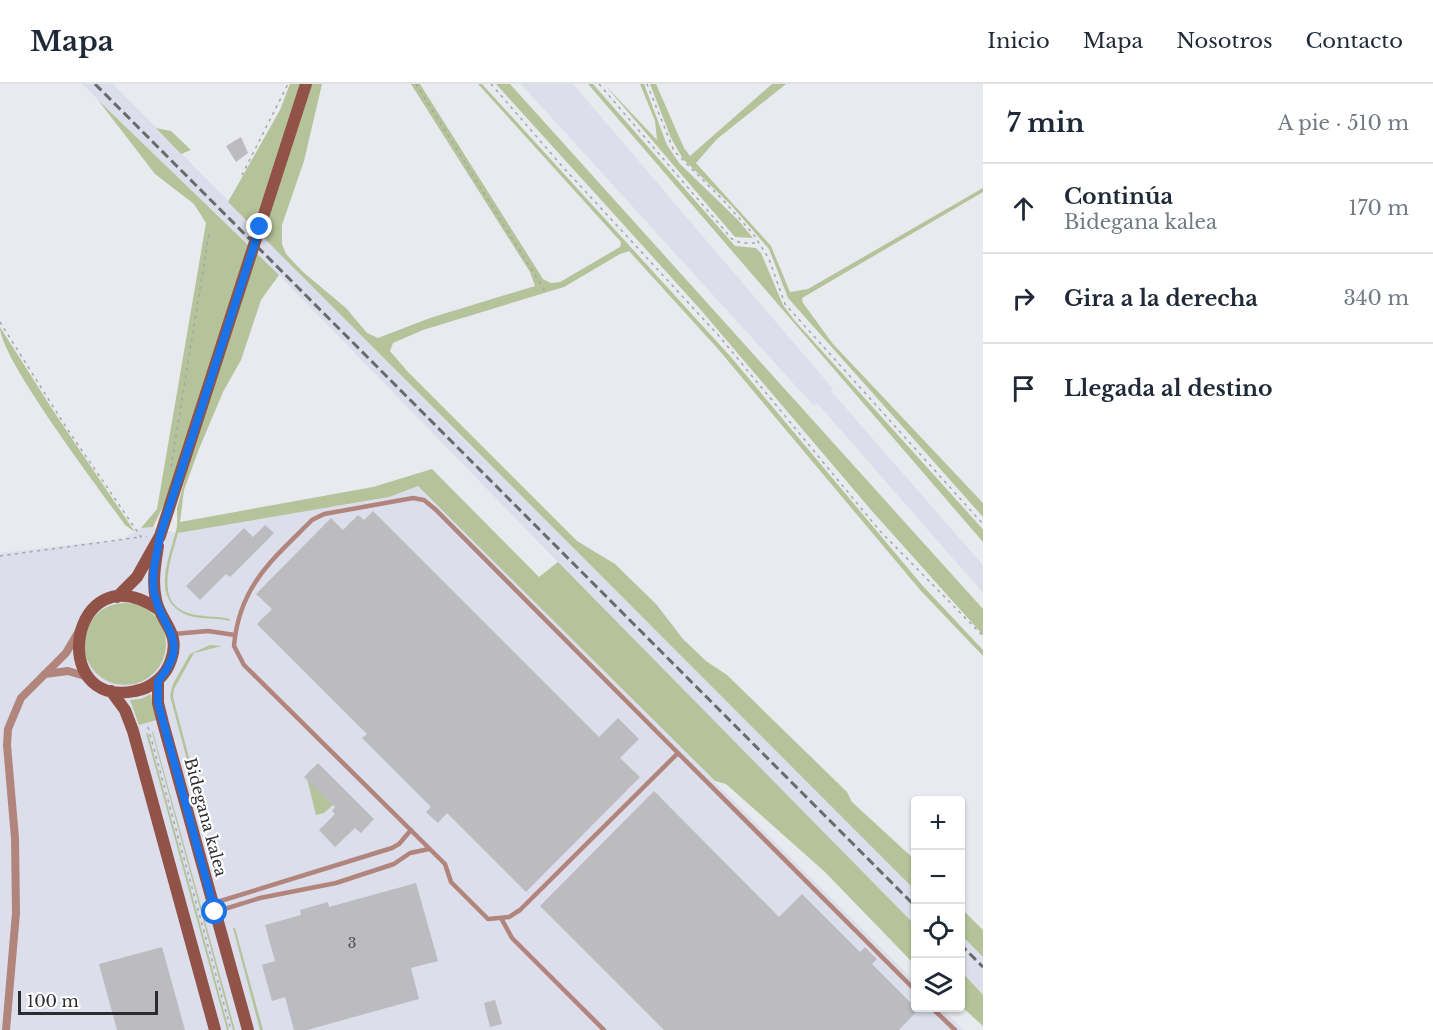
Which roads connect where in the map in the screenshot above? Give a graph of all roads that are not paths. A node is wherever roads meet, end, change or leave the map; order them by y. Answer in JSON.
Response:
{"nodes":[{"id":1,"x":306,"y":84,"type":"edge"},
{"id":2,"x":160,"y":536,"type":"junction"},
{"id":3,"x":117,"y":597,"type":"junction"},
{"id":4,"x":159,"y":609,"type":"junction"},
{"id":5,"x":80,"y":628,"type":"junction"},
{"id":6,"x":172,"y":634,"type":"junction"},
{"id":7,"x":235,"y":635,"type":"junction"},
{"id":8,"x":42,"y":675,"type":"junction"},
{"id":9,"x":93,"y":681,"type":"junction"},
{"id":10,"x":158,"y":681,"type":"junction"},
{"id":11,"x":111,"y":691,"type":"junction"},
{"id":12,"x":678,"y":753,"type":"junction"},
{"id":13,"x":411,"y":830,"type":"junction"},
{"id":14,"x":429,"y":849,"type":"junction"},
{"id":15,"x":214,"y":908,"type":"junction"},
{"id":16,"x":501,"y":918,"type":"junction"},
{"id":17,"x":911,"y":987,"type":"edge"},
{"id":18,"x":936,"y":1012,"type":"edge"},
{"id":19,"x":6,"y":1030,"type":"edge"},
{"id":20,"x":215,"y":1030,"type":"edge"},
{"id":21,"x":248,"y":1030,"type":"edge"},
{"id":22,"x":604,"y":1030,"type":"edge"},
{"id":23,"x":955,"y":1030,"type":"edge"}],
"edges":[{"from":1,"to":2,"type":"street"},
{"from":2,"to":3,"type":"street"},
{"from":2,"to":4,"type":"street"},
{"from":3,"to":4,"type":"street"},
{"from":3,"to":5,"type":"street"},
{"from":4,"to":6,"type":"street"},
{"from":5,"to":8,"type":"street"},
{"from":5,"to":9,"type":"street"},
{"from":6,"to":7,"type":"lane"},
{"from":6,"to":10,"type":"street"},
{"from":7,"to":12,"type":"lane"},
{"from":7,"to":13,"type":"lane"},
{"from":8,"to":9,"type":"street"},
{"from":8,"to":19,"type":"street"},
{"from":9,"to":11,"type":"street"},
{"from":10,"to":11,"type":"street"},
{"from":10,"to":15,"type":"street","name":"Bidegana kalea"},
{"from":11,"to":20,"type":"street"},
{"from":12,"to":16,"type":"lane"},
{"from":12,"to":17,"type":"lane"},
{"from":13,"to":14,"type":"lane"},
{"from":13,"to":15,"type":"lane"},
{"from":14,"to":15,"type":"lane"},
{"from":14,"to":16,"type":"lane"},
{"from":15,"to":21,"type":"street","name":"Bidegana kalea"},
{"from":16,"to":22,"type":"lane"},
{"from":18,"to":23,"type":"lane"}]}
